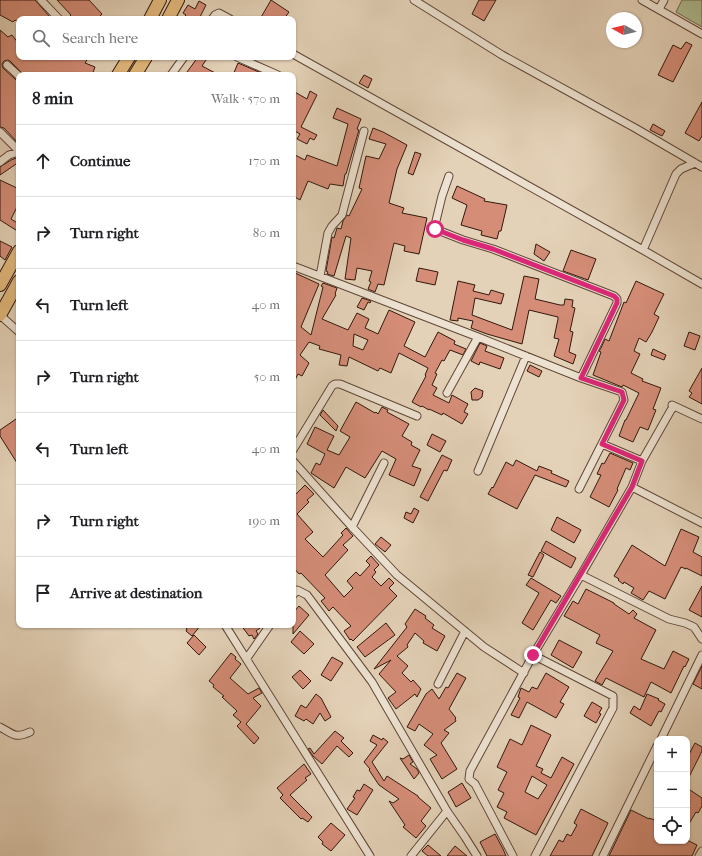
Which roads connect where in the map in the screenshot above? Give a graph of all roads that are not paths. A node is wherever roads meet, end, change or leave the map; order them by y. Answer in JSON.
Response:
{"nodes":[{"id":1,"x":41,"y":0,"type":"edge"},
{"id":2,"x":160,"y":0,"type":"edge"},
{"id":3,"x":178,"y":0,"type":"edge"},
{"id":4,"x":642,"y":0,"type":"edge"},
{"id":5,"x":664,"y":0,"type":"edge"},
{"id":6,"x":418,"y":1,"type":"edge"},
{"id":7,"x":659,"y":9,"type":"junction"},
{"id":8,"x":56,"y":16,"type":"edge"},
{"id":9,"x":152,"y":16,"type":"edge"},
{"id":10,"x":170,"y":16,"type":"edge"},
{"id":11,"x":214,"y":16,"type":"edge"},
{"id":12,"x":223,"y":16,"type":"edge"},
{"id":13,"x":702,"y":34,"type":"edge"},
{"id":14,"x":296,"y":56,"type":"edge"},
{"id":15,"x":127,"y":60,"type":"edge"},
{"id":16,"x":144,"y":60,"type":"edge"},
{"id":17,"x":182,"y":60,"type":"edge"},
{"id":18,"x":244,"y":60,"type":"edge"},
{"id":19,"x":7,"y":65,"type":"dead end"},
{"id":20,"x":120,"y":72,"type":"edge"},
{"id":21,"x":137,"y":72,"type":"edge"},
{"id":22,"x":173,"y":72,"type":"edge"},
{"id":23,"x":271,"y":72,"type":"edge"},
{"id":24,"x":16,"y":73,"type":"edge"},
{"id":25,"x":364,"y":131,"type":"dead end"},
{"id":26,"x":0,"y":132,"type":"edge"},
{"id":27,"x":16,"y":148,"type":"edge"},
{"id":28,"x":16,"y":152,"type":"edge"},
{"id":29,"x":0,"y":162,"type":"edge"},
{"id":30,"x":695,"y":163,"type":"junction"},
{"id":31,"x":702,"y":167,"type":"edge"},
{"id":32,"x":449,"y":176,"type":"dead end"},
{"id":33,"x":643,"y":250,"type":"junction"},
{"id":34,"x":16,"y":257,"type":"edge"},
{"id":35,"x":296,"y":267,"type":"edge"},
{"id":36,"x":320,"y":276,"type":"junction"},
{"id":37,"x":702,"y":284,"type":"edge"},
{"id":38,"x":0,"y":286,"type":"edge"},
{"id":39,"x":16,"y":286,"type":"edge"},
{"id":40,"x":0,"y":315,"type":"edge"},
{"id":41,"x":16,"y":329,"type":"edge"},
{"id":42,"x":478,"y":336,"type":"junction"},
{"id":43,"x":526,"y":356,"type":"junction"},
{"id":44,"x":581,"y":378,"type":"junction"},
{"id":45,"x":447,"y":393,"type":"dead end"},
{"id":46,"x":416,"y":416,"type":"dead end"},
{"id":47,"x":702,"y":419,"type":"edge"},
{"id":48,"x":602,"y":444,"type":"junction"},
{"id":49,"x":296,"y":445,"type":"edge"},
{"id":50,"x":642,"y":461,"type":"junction"},
{"id":51,"x":384,"y":463,"type":"dead end"},
{"id":52,"x":296,"y":464,"type":"edge"},
{"id":53,"x":478,"y":471,"type":"dead end"},
{"id":54,"x":632,"y":487,"type":"junction"},
{"id":55,"x":579,"y":489,"type":"dead end"},
{"id":56,"x":702,"y":523,"type":"edge"},
{"id":57,"x":352,"y":527,"type":"junction"},
{"id":58,"x":581,"y":575,"type":"junction"},
{"id":59,"x":296,"y":591,"type":"edge"},
{"id":60,"x":227,"y":628,"type":"edge"},
{"id":61,"x":268,"y":628,"type":"edge"},
{"id":62,"x":465,"y":631,"type":"junction"},
{"id":63,"x":702,"y":639,"type":"edge"},
{"id":64,"x":533,"y":655,"type":"junction"},
{"id":65,"x":702,"y":655,"type":"edge"},
{"id":66,"x":247,"y":658,"type":"junction"},
{"id":67,"x":524,"y":673,"type":"junction"},
{"id":68,"x":438,"y":684,"type":"dead end"},
{"id":69,"x":0,"y":727,"type":"edge"},
{"id":70,"x":30,"y":732,"type":"dead end"},
{"id":71,"x":662,"y":736,"type":"edge"},
{"id":72,"x":654,"y":752,"type":"edge"},
{"id":73,"x":447,"y":811,"type":"junction"},
{"id":74,"x":702,"y":851,"type":"edge"},
{"id":75,"x":370,"y":856,"type":"edge"},
{"id":76,"x":411,"y":856,"type":"edge"},
{"id":77,"x":477,"y":856,"type":"edge"},
{"id":78,"x":513,"y":856,"type":"edge"},
{"id":79,"x":535,"y":856,"type":"edge"},
{"id":80,"x":603,"y":856,"type":"edge"},
{"id":81,"x":699,"y":856,"type":"edge"}],
"edges":[{"from":1,"to":8,"type":"street"},
{"from":2,"to":9,"type":"highway"},
{"from":3,"to":10,"type":"highway"},
{"from":4,"to":7,"type":"street"},
{"from":5,"to":7,"type":"street"},
{"from":6,"to":30,"type":"street"},
{"from":7,"to":13,"type":"street"},
{"from":11,"to":12,"type":"street"},
{"from":14,"to":33,"type":"street"},
{"from":15,"to":20,"type":"highway"},
{"from":16,"to":21,"type":"highway"},
{"from":17,"to":22,"type":"street"},
{"from":18,"to":23,"type":"street"},
{"from":19,"to":24,"type":"street"},
{"from":25,"to":36,"type":"street"},
{"from":26,"to":27,"type":"street"},
{"from":28,"to":29,"type":"street"},
{"from":30,"to":31,"type":"street"},
{"from":30,"to":33,"type":"street"},
{"from":32,"to":44,"type":"street"},
{"from":33,"to":37,"type":"street"},
{"from":34,"to":38,"type":"highway"},
{"from":35,"to":36,"type":"street"},
{"from":36,"to":42,"type":"street"},
{"from":39,"to":40,"type":"highway"},
{"from":40,"to":41,"type":"street"},
{"from":42,"to":43,"type":"street"},
{"from":42,"to":45,"type":"street"},
{"from":43,"to":44,"type":"street"},
{"from":43,"to":53,"type":"street"},
{"from":44,"to":48,"type":"street"},
{"from":46,"to":49,"type":"street"},
{"from":47,"to":50,"type":"street"},
{"from":48,"to":50,"type":"street"},
{"from":48,"to":55,"type":"street"},
{"from":50,"to":54,"type":"street"},
{"from":51,"to":57,"type":"street"},
{"from":52,"to":57,"type":"street"},
{"from":54,"to":56,"type":"street"},
{"from":54,"to":58,"type":"street"},
{"from":57,"to":62,"type":"street"},
{"from":58,"to":63,"type":"street"},
{"from":58,"to":64,"type":"street"},
{"from":59,"to":73,"type":"street"},
{"from":60,"to":66,"type":"street"},
{"from":61,"to":66,"type":"street"},
{"from":62,"to":67,"type":"street"},
{"from":62,"to":68,"type":"street"},
{"from":64,"to":67,"type":"street"},
{"from":64,"to":79,"type":"street"},
{"from":65,"to":71,"type":"street"},
{"from":66,"to":75,"type":"street"},
{"from":67,"to":78,"type":"street"},
{"from":69,"to":70,"type":"street"},
{"from":72,"to":80,"type":"street"},
{"from":73,"to":76,"type":"street"},
{"from":73,"to":77,"type":"street"},
{"from":74,"to":81,"type":"street"}]}
